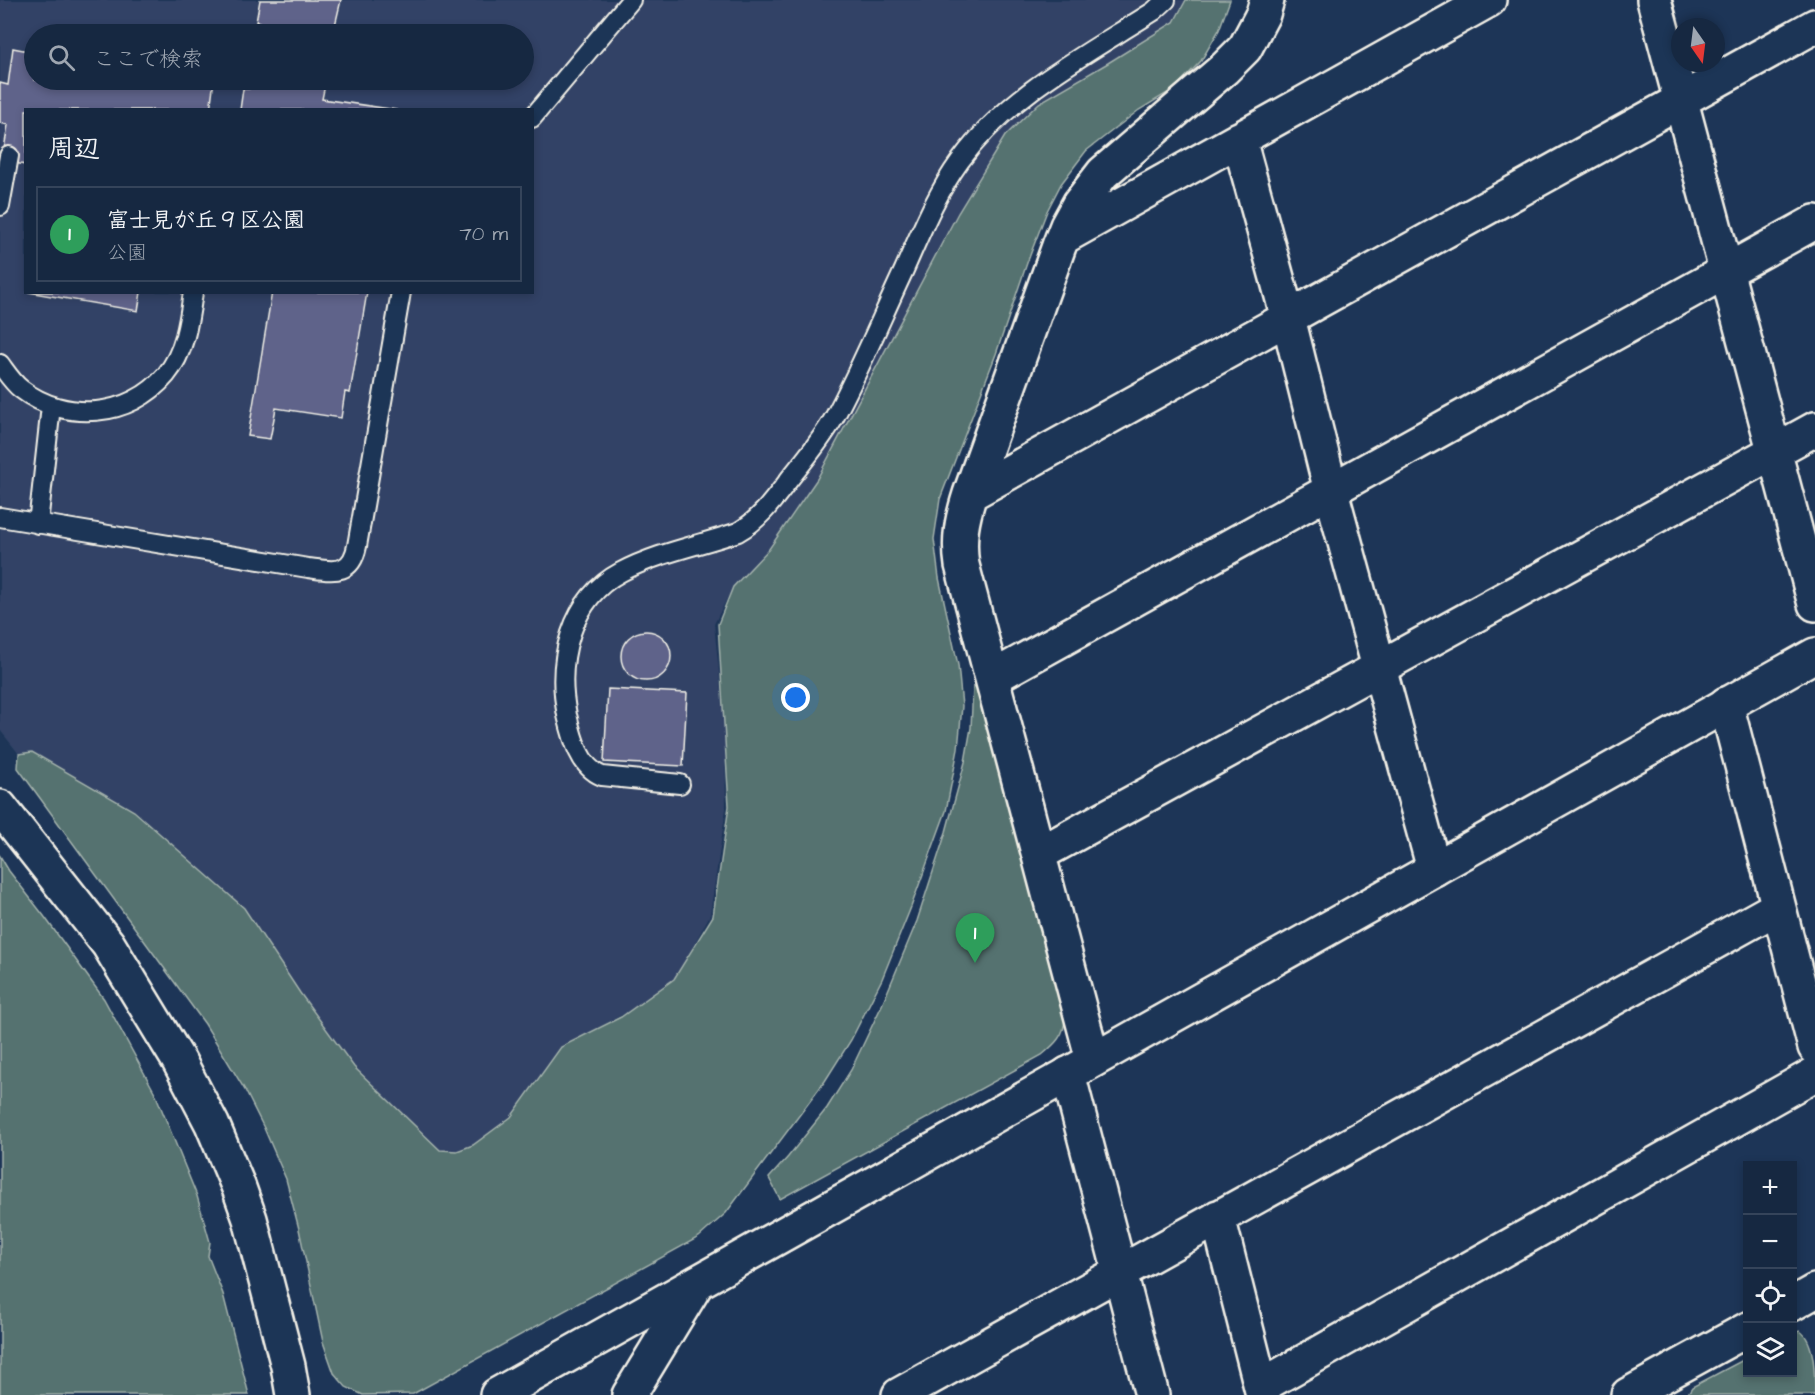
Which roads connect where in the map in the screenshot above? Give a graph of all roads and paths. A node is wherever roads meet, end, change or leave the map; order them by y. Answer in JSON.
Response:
{"nodes":[{"id":1,"x":631,"y":0,"type":"edge"},
{"id":2,"x":1166,"y":0,"type":"edge"},
{"id":3,"x":1267,"y":0,"type":"edge"},
{"id":4,"x":1490,"y":0,"type":"edge"},
{"id":5,"x":1654,"y":0,"type":"edge"},
{"id":6,"x":1815,"y":26,"type":"edge"},
{"id":7,"x":1681,"y":100,"type":"junction"},
{"id":8,"x":534,"y":116,"type":"edge"},
{"id":9,"x":1239,"y":139,"type":"junction"},
{"id":10,"x":9,"y":156,"type":"dead end"},
{"id":11,"x":0,"y":206,"type":"edge"},
{"id":12,"x":1815,"y":222,"type":"edge"},
{"id":13,"x":1062,"y":238,"type":"junction"},
{"id":14,"x":1726,"y":271,"type":"junction"},
{"id":15,"x":193,"y":294,"type":"edge"},
{"id":16,"x":401,"y":294,"type":"edge"},
{"id":17,"x":1288,"y":318,"type":"junction"},
{"id":18,"x":0,"y":364,"type":"edge"},
{"id":19,"x":51,"y":406,"type":"junction"},
{"id":20,"x":1815,"y":429,"type":"edge"},
{"id":21,"x":1774,"y":451,"type":"junction"},
{"id":22,"x":1331,"y":491,"type":"junction"},
{"id":23,"x":970,"y":494,"type":"junction"},
{"id":24,"x":0,"y":517,"type":"edge"},
{"id":25,"x":38,"y":524,"type":"junction"},
{"id":26,"x":1815,"y":604,"type":"edge"},
{"id":27,"x":1815,"y":655,"type":"edge"},
{"id":28,"x":1380,"y":667,"type":"junction"},
{"id":29,"x":992,"y":678,"type":"junction"},
{"id":30,"x":1726,"y":705,"type":"junction"},
{"id":31,"x":680,"y":784,"type":"dead end"},
{"id":32,"x":0,"y":807,"type":"edge"},
{"id":33,"x":1039,"y":854,"type":"junction"},
{"id":34,"x":1434,"y":869,"type":"junction"},
{"id":35,"x":1779,"y":907,"type":"junction"},
{"id":36,"x":1815,"y":1047,"type":"edge"},
{"id":37,"x":1080,"y":1067,"type":"junction"},
{"id":38,"x":1815,"y":1074,"type":"edge"},
{"id":39,"x":1218,"y":1217,"type":"junction"},
{"id":40,"x":1120,"y":1272,"type":"junction"},
{"id":41,"x":697,"y":1282,"type":"junction"},
{"id":42,"x":1743,"y":1332,"type":"edge"},
{"id":43,"x":1667,"y":1385,"type":"edge"},
{"id":44,"x":1262,"y":1391,"type":"edge"},
{"id":45,"x":293,"y":1395,"type":"edge"},
{"id":46,"x":497,"y":1395,"type":"edge"},
{"id":47,"x":629,"y":1395,"type":"edge"},
{"id":48,"x":899,"y":1395,"type":"edge"},
{"id":49,"x":1152,"y":1395,"type":"edge"},
{"id":50,"x":1628,"y":1395,"type":"edge"}],
"edges":[{"from":1,"to":8,"type":"lane"},
{"from":2,"to":31,"type":"lane"},
{"from":3,"to":13,"type":"street"},
{"from":4,"to":9,"type":"street"},
{"from":5,"to":7,"type":"street"},
{"from":6,"to":7,"type":"street"},
{"from":7,"to":14,"type":"street"},
{"from":7,"to":17,"type":"street"},
{"from":9,"to":13,"type":"street"},
{"from":9,"to":17,"type":"street"},
{"from":10,"to":11,"type":"lane"},
{"from":12,"to":14,"type":"street"},
{"from":13,"to":23,"type":"street"},
{"from":14,"to":21,"type":"street"},
{"from":14,"to":22,"type":"street"},
{"from":15,"to":19,"type":"lane"},
{"from":16,"to":25,"type":"lane"},
{"from":17,"to":22,"type":"street"},
{"from":17,"to":23,"type":"street"},
{"from":18,"to":19,"type":"lane"},
{"from":19,"to":25,"type":"lane"},
{"from":20,"to":21,"type":"street"},
{"from":21,"to":26,"type":"street"},
{"from":21,"to":28,"type":"street"},
{"from":22,"to":28,"type":"street"},
{"from":22,"to":29,"type":"street"},
{"from":23,"to":29,"type":"street"},
{"from":24,"to":25,"type":"lane"},
{"from":27,"to":30,"type":"street"},
{"from":28,"to":33,"type":"street"},
{"from":28,"to":34,"type":"street"},
{"from":29,"to":33,"type":"street"},
{"from":30,"to":34,"type":"street"},
{"from":30,"to":35,"type":"street"},
{"from":32,"to":45,"type":"street"},
{"from":33,"to":37,"type":"street"},
{"from":34,"to":37,"type":"street"},
{"from":35,"to":36,"type":"street"},
{"from":35,"to":39,"type":"street"},
{"from":37,"to":40,"type":"street"},
{"from":37,"to":41,"type":"street"},
{"from":38,"to":44,"type":"street"},
{"from":39,"to":40,"type":"street"},
{"from":39,"to":44,"type":"street"},
{"from":40,"to":48,"type":"street"},
{"from":40,"to":49,"type":"street"},
{"from":41,"to":46,"type":"street"},
{"from":41,"to":47,"type":"street"},
{"from":42,"to":43,"type":"street"},
{"from":43,"to":50,"type":"street"}]}
